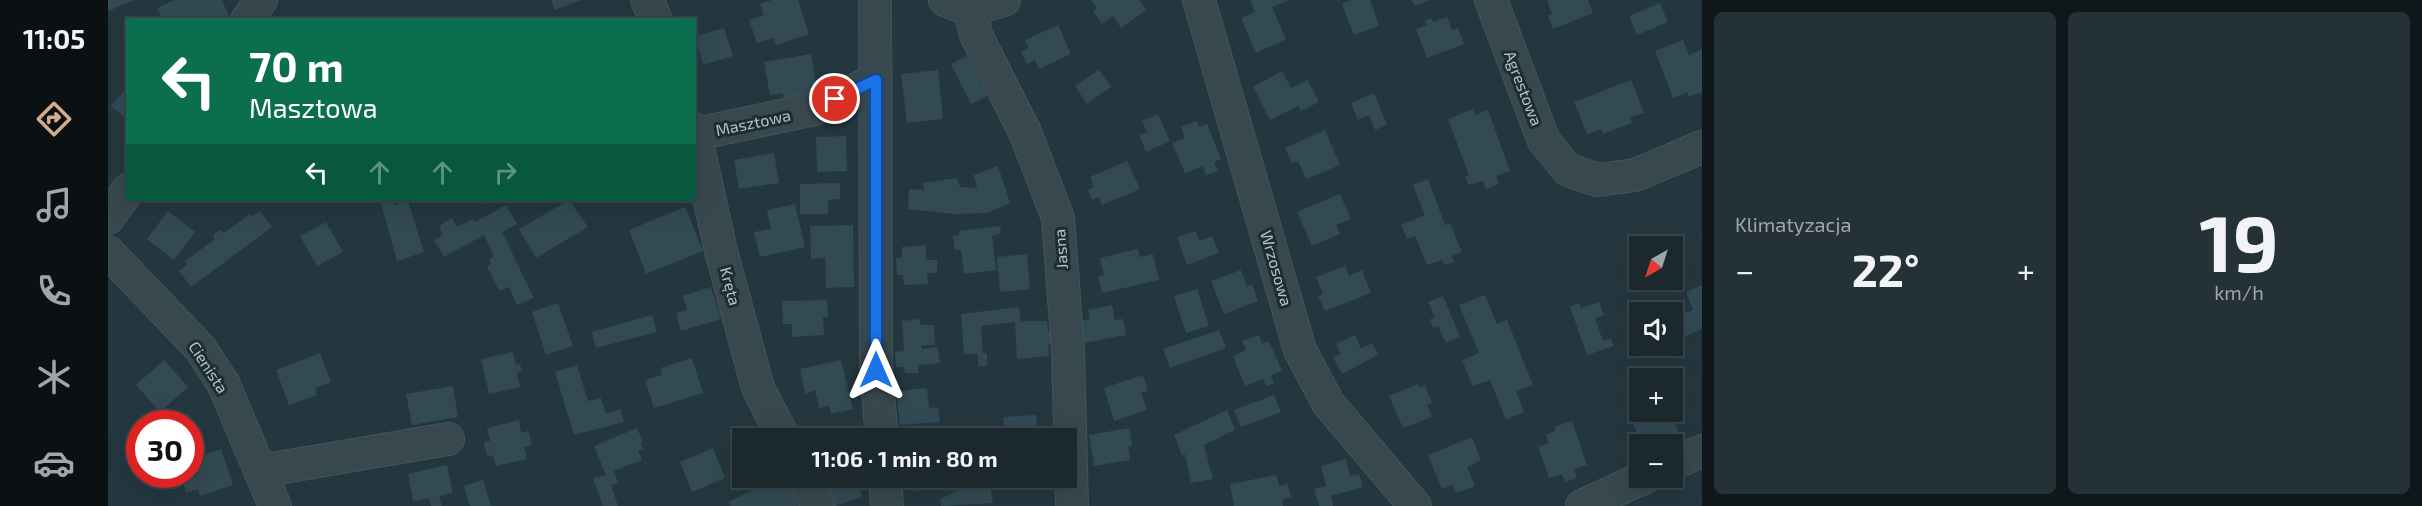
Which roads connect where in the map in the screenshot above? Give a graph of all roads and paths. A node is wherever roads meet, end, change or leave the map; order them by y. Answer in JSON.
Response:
{"nodes":[{"id":1,"x":261,"y":0,"type":"edge"},
{"id":2,"x":647,"y":0,"type":"edge"},
{"id":3,"x":875,"y":0,"type":"edge"},
{"id":4,"x":1004,"y":0,"type":"edge"},
{"id":5,"x":1199,"y":0,"type":"edge"},
{"id":6,"x":1491,"y":0,"type":"edge"},
{"id":7,"x":958,"y":5,"type":"edge"},
{"id":8,"x":248,"y":18,"type":"edge"},
{"id":9,"x":655,"y":18,"type":"edge"},
{"id":10,"x":876,"y":80,"type":"junction"},
{"id":11,"x":696,"y":131,"type":"edge"},
{"id":12,"x":696,"y":136,"type":"edge"},
{"id":13,"x":1702,"y":147,"type":"edge"},
{"id":14,"x":126,"y":193,"type":"edge"},
{"id":15,"x":108,"y":218,"type":"edge"},
{"id":16,"x":108,"y":252,"type":"edge"},
{"id":17,"x":779,"y":428,"type":"edge"},
{"id":18,"x":881,"y":428,"type":"edge"},
{"id":19,"x":448,"y":440,"type":"dead end"},
{"id":20,"x":1702,"y":451,"type":"edge"},
{"id":21,"x":1683,"y":460,"type":"edge"},
{"id":22,"x":260,"y":471,"type":"junction"},
{"id":23,"x":1629,"y":484,"type":"edge"},
{"id":24,"x":809,"y":488,"type":"edge"},
{"id":25,"x":886,"y":488,"type":"edge"},
{"id":26,"x":275,"y":506,"type":"edge"},
{"id":27,"x":818,"y":506,"type":"edge"},
{"id":28,"x":888,"y":506,"type":"edge"},
{"id":29,"x":1072,"y":506,"type":"edge"},
{"id":30,"x":1415,"y":506,"type":"edge"},
{"id":31,"x":1582,"y":506,"type":"edge"}],
"edges":[{"from":1,"to":8,"type":"street"},
{"from":2,"to":9,"type":"street"},
{"from":3,"to":10,"type":"street"},
{"from":4,"to":7,"type":"street"},
{"from":5,"to":30,"type":"street","name":"Wrzosowa"},
{"from":6,"to":13,"type":"street","name":"Agrestowa"},
{"from":7,"to":29,"type":"street","name":"Jasna"},
{"from":10,"to":11,"type":"street","name":"Masztowa"},
{"from":10,"to":18,"type":"street"},
{"from":12,"to":17,"type":"street","name":"Kręta"},
{"from":14,"to":15,"type":"street"},
{"from":16,"to":22,"type":"street","name":"Cienista"},
{"from":19,"to":22,"type":"street"},
{"from":20,"to":21,"type":"street"},
{"from":22,"to":26,"type":"street","name":"Cienista"},
{"from":23,"to":31,"type":"street"},
{"from":24,"to":27,"type":"street"},
{"from":25,"to":28,"type":"street"}]}
